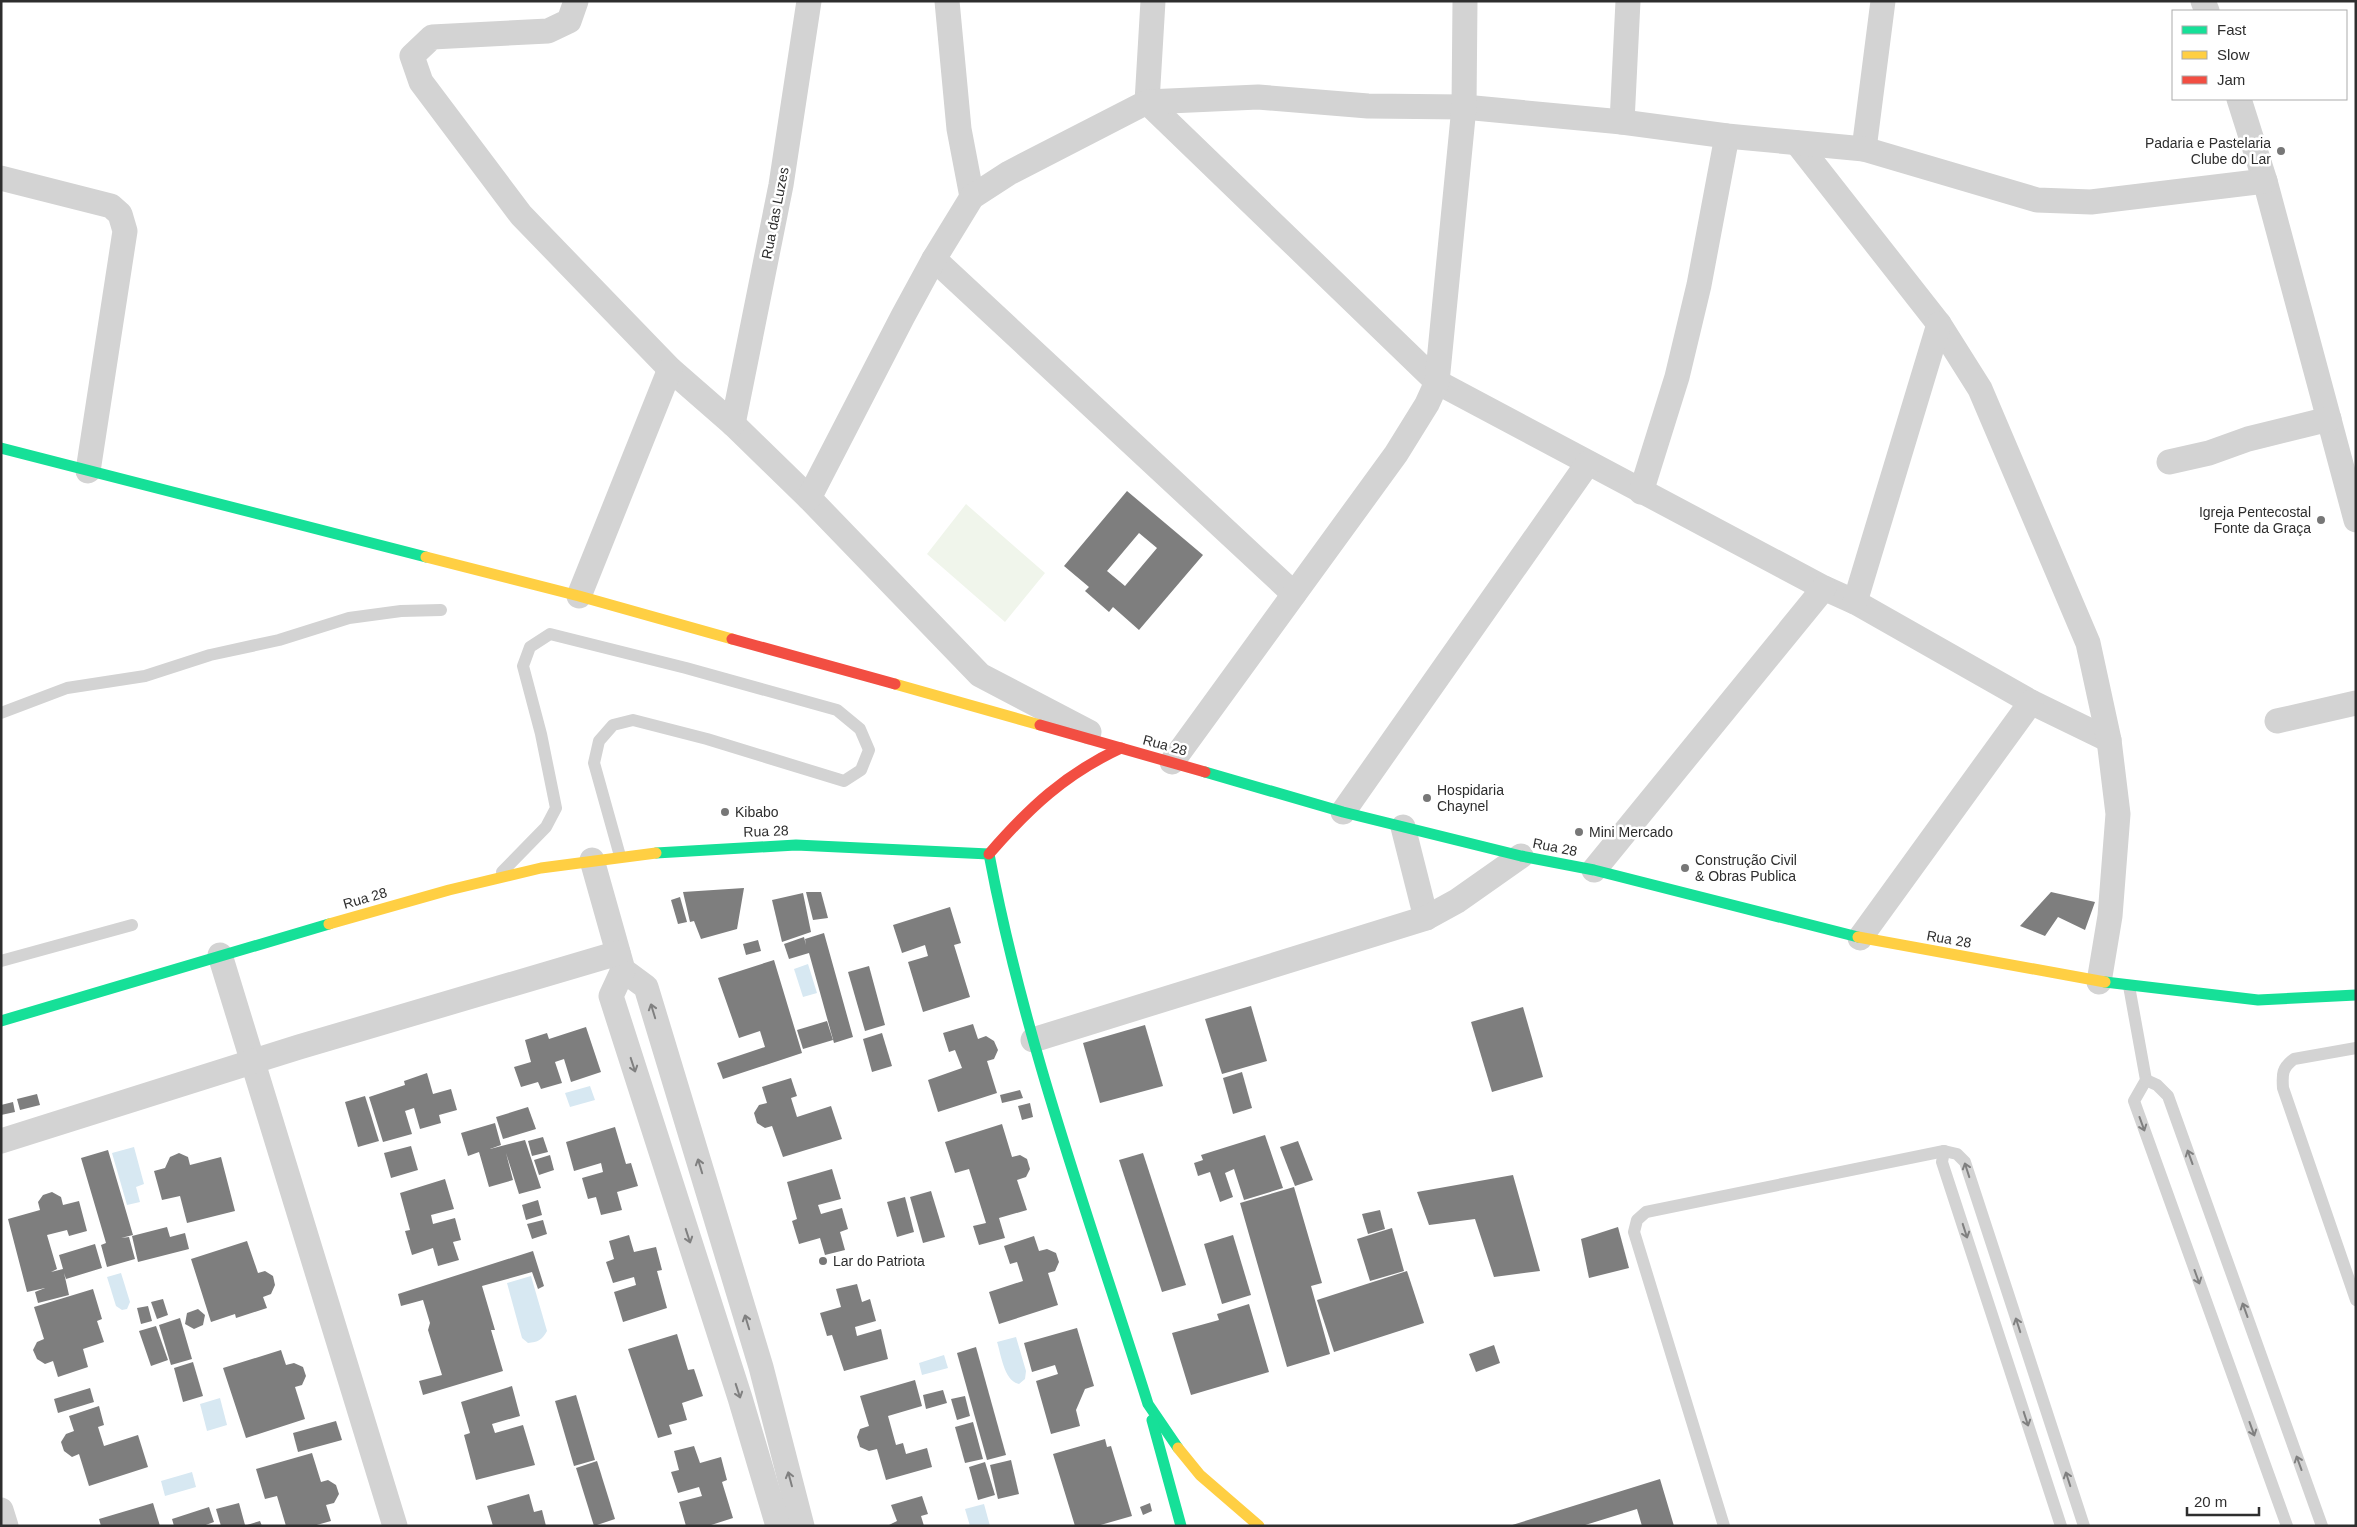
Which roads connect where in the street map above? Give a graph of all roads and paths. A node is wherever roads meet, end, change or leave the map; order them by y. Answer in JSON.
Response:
{"nodes":[{"id":1,"x":576,"y":1,"type":"edge"},
{"id":2,"x":809,"y":1,"type":"edge"},
{"id":3,"x":947,"y":1,"type":"edge"},
{"id":4,"x":1153,"y":1,"type":"edge"},
{"id":5,"x":1465,"y":1,"type":"edge"},
{"id":6,"x":1628,"y":1,"type":"edge"},
{"id":7,"x":1883,"y":1,"type":"edge"},
{"id":8,"x":2239,"y":100,"type":"edge"},
{"id":9,"x":1147,"y":102,"type":"junction"},
{"id":10,"x":1464,"y":107,"type":"junction"},
{"id":11,"x":1622,"y":122,"type":"junction"},
{"id":12,"x":1727,"y":136,"type":"junction"},
{"id":13,"x":1797,"y":143,"type":"junction"},
{"id":14,"x":1864,"y":149,"type":"junction"},
{"id":15,"x":1,"y":178,"type":"edge"},
{"id":16,"x":2266,"y":181,"type":"junction"},
{"id":17,"x":972,"y":197,"type":"junction"},
{"id":18,"x":934,"y":259,"type":"junction"},
{"id":19,"x":1939,"y":324,"type":"junction"},
{"id":20,"x":670,"y":369,"type":"junction"},
{"id":21,"x":1437,"y":382,"type":"junction"},
{"id":22,"x":2329,"y":419,"type":"junction"},
{"id":23,"x":733,"y":424,"type":"junction"},
{"id":24,"x":1,"y":448,"type":"edge"},
{"id":25,"x":1588,"y":462,"type":"junction"},
{"id":26,"x":2169,"y":462,"type":"dead end"},
{"id":27,"x":88,"y":471,"type":"junction"},
{"id":28,"x":1642,"y":492,"type":"junction"},
{"id":29,"x":809,"y":498,"type":"junction"},
{"id":30,"x":2356,"y":520,"type":"edge"},
{"id":31,"x":1824,"y":588,"type":"junction"},
{"id":32,"x":1294,"y":594,"type":"junction"},
{"id":33,"x":579,"y":596,"type":"junction"},
{"id":34,"x":1855,"y":602,"type":"junction"},
{"id":35,"x":441,"y":610,"type":"dead end"},
{"id":36,"x":2031,"y":702,"type":"junction"},
{"id":37,"x":2356,"y":703,"type":"edge"},
{"id":38,"x":1,"y":713,"type":"edge"},
{"id":39,"x":2277,"y":721,"type":"dead end"},
{"id":40,"x":2109,"y":740,"type":"junction"},
{"id":41,"x":1121,"y":748,"type":"junction"},
{"id":42,"x":1172,"y":762,"type":"junction"},
{"id":43,"x":1343,"y":812,"type":"junction"},
{"id":44,"x":1403,"y":827,"type":"junction"},
{"id":45,"x":990,"y":854,"type":"junction"},
{"id":46,"x":620,"y":856,"type":"junction"},
{"id":47,"x":1522,"y":856,"type":"junction"},
{"id":48,"x":592,"y":860,"type":"junction"},
{"id":49,"x":1594,"y":870,"type":"junction"},
{"id":50,"x":495,"y":879,"type":"junction"},
{"id":51,"x":1426,"y":918,"type":"junction"},
{"id":52,"x":132,"y":925,"type":"dead end"},
{"id":53,"x":1860,"y":938,"type":"junction"},
{"id":54,"x":220,"y":955,"type":"junction"},
{"id":55,"x":1,"y":961,"type":"edge"},
{"id":56,"x":621,"y":961,"type":"junction"},
{"id":57,"x":2099,"y":982,"type":"junction"},
{"id":58,"x":2130,"y":986,"type":"junction"},
{"id":59,"x":2356,"y":995,"type":"edge"},
{"id":60,"x":1,"y":1021,"type":"edge"},
{"id":61,"x":1033,"y":1040,"type":"junction"},
{"id":62,"x":2356,"y":1048,"type":"edge"},
{"id":63,"x":253,"y":1061,"type":"junction"},
{"id":64,"x":2146,"y":1080,"type":"junction"},
{"id":65,"x":1,"y":1141,"type":"edge"},
{"id":66,"x":1944,"y":1151,"type":"junction"},
{"id":67,"x":2356,"y":1300,"type":"edge"},
{"id":68,"x":2039,"y":1388,"type":"junction"},
{"id":69,"x":2018,"y":1394,"type":"junction"},
{"id":70,"x":1148,"y":1404,"type":"junction"},
{"id":71,"x":1203,"y":1493,"type":"dead end"},
{"id":72,"x":1223,"y":1495,"type":"junction"},
{"id":73,"x":1188,"y":1503,"type":"dead end"},
{"id":74,"x":1,"y":1510,"type":"edge"},
{"id":75,"x":6,"y":1526,"type":"edge"},
{"id":76,"x":395,"y":1526,"type":"edge"},
{"id":77,"x":778,"y":1526,"type":"edge"},
{"id":78,"x":802,"y":1526,"type":"edge"},
{"id":79,"x":1181,"y":1526,"type":"edge"},
{"id":80,"x":1258,"y":1526,"type":"edge"},
{"id":81,"x":1724,"y":1526,"type":"edge"},
{"id":82,"x":2061,"y":1526,"type":"edge"},
{"id":83,"x":2084,"y":1526,"type":"edge"},
{"id":84,"x":2287,"y":1526,"type":"edge"},
{"id":85,"x":2322,"y":1526,"type":"edge"}],
"edges":[{"from":1,"to":20,"type":"street"},
{"from":2,"to":23,"type":"street","name":"Rua das Luzes"},
{"from":3,"to":17,"type":"street"},
{"from":4,"to":9,"type":"street"},
{"from":5,"to":10,"type":"street"},
{"from":6,"to":11,"type":"street"},
{"from":7,"to":14,"type":"street"},
{"from":8,"to":16,"type":"street"},
{"from":9,"to":10,"type":"street"},
{"from":9,"to":17,"type":"street"},
{"from":9,"to":21,"type":"street"},
{"from":10,"to":11,"type":"street"},
{"from":10,"to":21,"type":"street"},
{"from":11,"to":12,"type":"street"},
{"from":12,"to":13,"type":"street"},
{"from":12,"to":28,"type":"street"},
{"from":13,"to":14,"type":"street"},
{"from":13,"to":19,"type":"street"},
{"from":14,"to":16,"type":"street"},
{"from":15,"to":27,"type":"street"},
{"from":16,"to":22,"type":"street"},
{"from":17,"to":18,"type":"street"},
{"from":18,"to":29,"type":"street"},
{"from":18,"to":32,"type":"street"},
{"from":19,"to":34,"type":"street"},
{"from":19,"to":40,"type":"street"},
{"from":20,"to":23,"type":"street"},
{"from":20,"to":33,"type":"street"},
{"from":21,"to":25,"type":"street"},
{"from":21,"to":32,"type":"street"},
{"from":22,"to":26,"type":"street"},
{"from":22,"to":30,"type":"street"},
{"from":23,"to":29,"type":"street"},
{"from":24,"to":27,"type":"street"},
{"from":25,"to":28,"type":"street"},
{"from":25,"to":43,"type":"street"},
{"from":27,"to":33,"type":"street"},
{"from":28,"to":31,"type":"street"},
{"from":29,"to":41,"type":"street"},
{"from":31,"to":34,"type":"street"},
{"from":31,"to":49,"type":"street"},
{"from":32,"to":42,"type":"street"},
{"from":33,"to":41,"type":"street"},
{"from":34,"to":36,"type":"street"},
{"from":35,"to":38,"type":"lane"},
{"from":36,"to":40,"type":"street"},
{"from":36,"to":53,"type":"street"},
{"from":37,"to":39,"type":"street"},
{"from":40,"to":57,"type":"street"},
{"from":41,"to":42,"type":"street","name":"Rua 28"},
{"from":41,"to":45,"type":"street","name":"Rua 28"},
{"from":42,"to":43,"type":"street","name":"Rua 28"},
{"from":43,"to":44,"type":"street","name":"Rua 28"},
{"from":44,"to":47,"type":"street","name":"Rua 28"},
{"from":44,"to":51,"type":"street"},
{"from":45,"to":46,"type":"street","name":"Rua 28"},
{"from":45,"to":61,"type":"street"},
{"from":46,"to":48,"type":"street","name":"Rua 28"},
{"from":46,"to":50,"type":"lane"},
{"from":47,"to":49,"type":"street","name":"Rua 28"},
{"from":47,"to":51,"type":"street"},
{"from":48,"to":50,"type":"street","name":"Rua 28"},
{"from":48,"to":56,"type":"street"},
{"from":49,"to":53,"type":"street","name":"Rua 28"},
{"from":50,"to":54,"type":"street","name":"Rua 28"},
{"from":51,"to":61,"type":"street"},
{"from":52,"to":55,"type":"lane"},
{"from":53,"to":57,"type":"street","name":"Rua 28"},
{"from":54,"to":60,"type":"street","name":"Rua 28"},
{"from":54,"to":63,"type":"street"},
{"from":56,"to":63,"type":"street"},
{"from":56,"to":77,"type":"street","one_way":true},
{"from":78,"to":56,"type":"street","one_way":true},
{"from":57,"to":58,"type":"street","name":"Rua 28"},
{"from":58,"to":59,"type":"street","name":"Rua 28"},
{"from":58,"to":64,"type":"lane"},
{"from":61,"to":70,"type":"street"},
{"from":62,"to":67,"type":"lane"},
{"from":63,"to":65,"type":"street"},
{"from":63,"to":76,"type":"street"},
{"from":64,"to":84,"type":"lane","one_way":true},
{"from":85,"to":64,"type":"lane","one_way":true},
{"from":68,"to":66,"type":"lane","one_way":true},
{"from":66,"to":69,"type":"lane","one_way":true},
{"from":66,"to":81,"type":"lane"},
{"from":68,"to":69,"type":"lane"},
{"from":83,"to":68,"type":"lane","one_way":true},
{"from":69,"to":82,"type":"lane","one_way":true},
{"from":70,"to":72,"type":"street"},
{"from":70,"to":79,"type":"street"},
{"from":71,"to":72,"type":"street"},
{"from":72,"to":80,"type":"street"},
{"from":73,"to":79,"type":"street"},
{"from":74,"to":75,"type":"street"}]}
